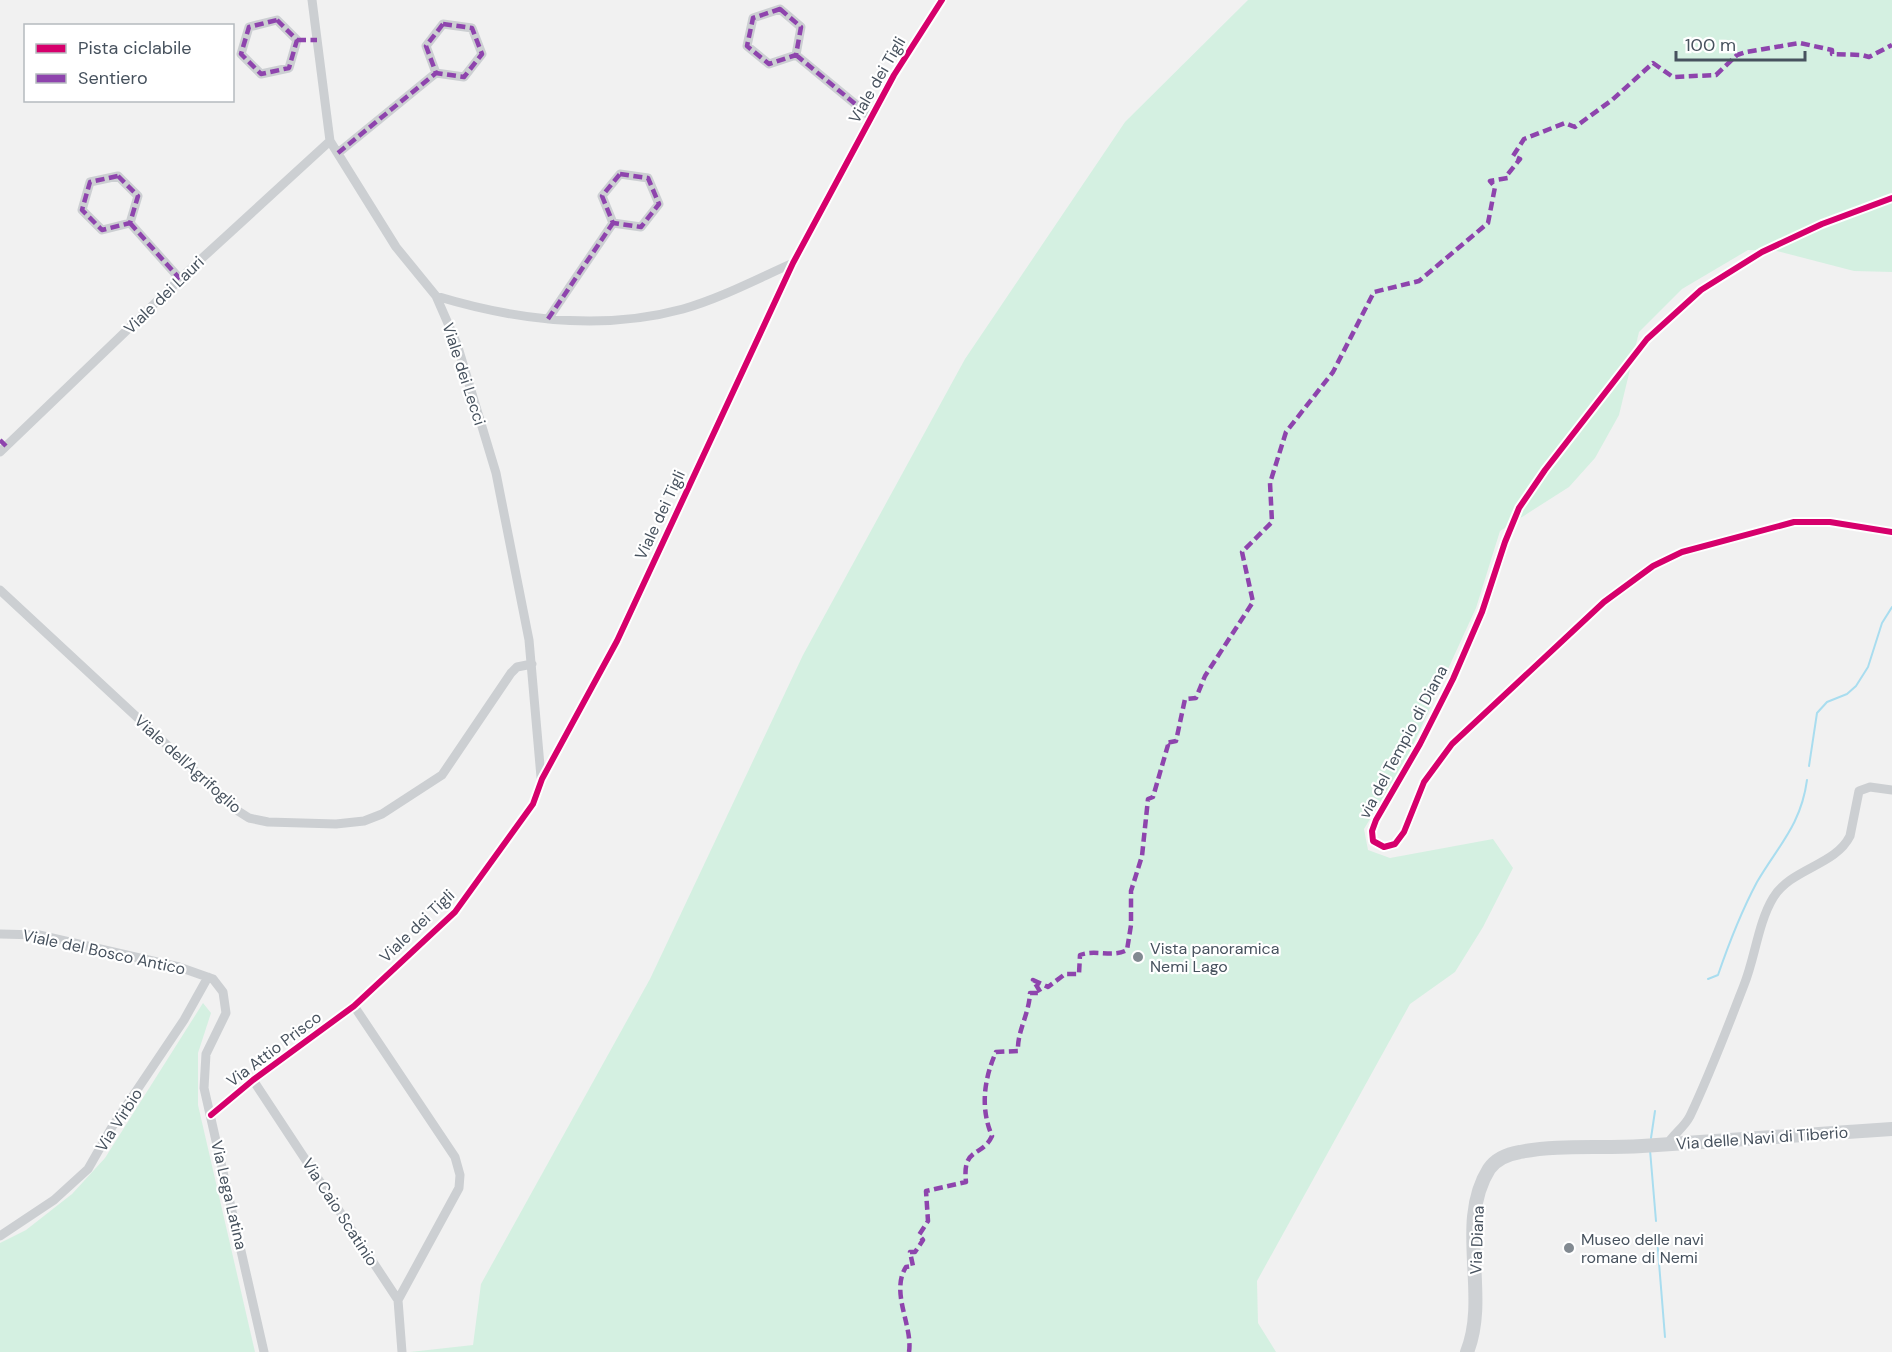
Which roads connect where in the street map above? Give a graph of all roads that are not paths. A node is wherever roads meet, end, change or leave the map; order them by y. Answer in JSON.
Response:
{"nodes":[{"id":1,"x":312,"y":0,"type":"edge"},
{"id":2,"x":942,"y":0,"type":"edge"},
{"id":3,"x":297,"y":40,"type":"junction"},
{"id":4,"x":317,"y":40,"type":"junction"},
{"id":5,"x":796,"y":55,"type":"junction"},
{"id":6,"x":436,"y":73,"type":"junction"},
{"id":7,"x":871,"y":117,"type":"junction"},
{"id":8,"x":330,"y":141,"type":"junction"},
{"id":9,"x":338,"y":153,"type":"junction"},
{"id":10,"x":1892,"y":198,"type":"edge"},
{"id":11,"x":130,"y":223,"type":"junction"},
{"id":12,"x":613,"y":223,"type":"junction"},
{"id":13,"x":793,"y":263,"type":"junction"},
{"id":14,"x":180,"y":279,"type":"junction"},
{"id":15,"x":436,"y":296,"type":"junction"},
{"id":16,"x":548,"y":320,"type":"junction"},
{"id":17,"x":2,"y":446,"type":"edge"},
{"id":18,"x":1892,"y":532,"type":"edge"},
{"id":19,"x":0,"y":590,"type":"edge"},
{"id":20,"x":532,"y":664,"type":"junction"},
{"id":21,"x":542,"y":779,"type":"junction"},
{"id":22,"x":1892,"y":790,"type":"edge"},
{"id":23,"x":0,"y":934,"type":"edge"},
{"id":24,"x":208,"y":977,"type":"junction"},
{"id":25,"x":354,"y":1006,"type":"junction"},
{"id":26,"x":253,"y":1080,"type":"junction"},
{"id":27,"x":211,"y":1115,"type":"junction"},
{"id":28,"x":1892,"y":1129,"type":"edge"},
{"id":29,"x":1667,"y":1145,"type":"junction"},
{"id":30,"x":1632,"y":1147,"type":"joint"},
{"id":31,"x":0,"y":1236,"type":"edge"},
{"id":32,"x":398,"y":1300,"type":"junction"},
{"id":33,"x":264,"y":1352,"type":"edge"},
{"id":34,"x":402,"y":1352,"type":"edge"},
{"id":35,"x":1467,"y":1352,"type":"edge"}],
"edges":[{"from":1,"to":4,"type":"street","name":"Viale dei Lecci"},
{"from":2,"to":7,"type":"street","name":"Viale dei Tigli"},
{"from":3,"to":3,"type":"street"},
{"from":3,"to":4,"type":"street"},
{"from":4,"to":8,"type":"street","name":"Viale dei Lecci"},
{"from":5,"to":5,"type":"street"},
{"from":5,"to":7,"type":"street"},
{"from":6,"to":6,"type":"street"},
{"from":6,"to":9,"type":"street"},
{"from":7,"to":13,"type":"street","name":"Viale dei Tigli"},
{"from":8,"to":9,"type":"street","name":"Viale dei Lecci"},
{"from":8,"to":14,"type":"street","name":"Viale dei Lauri"},
{"from":9,"to":15,"type":"street","name":"Viale dei Lecci"},
{"from":10,"to":18,"type":"street","name":"via del Tempio di Diana"},
{"from":11,"to":11,"type":"street"},
{"from":11,"to":14,"type":"street"},
{"from":12,"to":12,"type":"street"},
{"from":12,"to":16,"type":"street"},
{"from":13,"to":16,"type":"street"},
{"from":13,"to":21,"type":"street","name":"Viale dei Tigli"},
{"from":14,"to":17,"type":"street","name":"Viale dei Lauri"},
{"from":15,"to":16,"type":"street"},
{"from":15,"to":20,"type":"street","name":"Viale dei Lecci"},
{"from":19,"to":20,"type":"street","name":"Viale dell'Agrifoglio"},
{"from":20,"to":21,"type":"street","name":"Viale dei Lecci"},
{"from":21,"to":25,"type":"street","name":"Viale dei Tigli"},
{"from":22,"to":29,"type":"street"},
{"from":23,"to":24,"type":"street","name":"Viale del Bosco Antico"},
{"from":24,"to":27,"type":"street","name":"Via Lega Latina"},
{"from":24,"to":31,"type":"street","name":"Via Virbio"},
{"from":25,"to":26,"type":"street","name":"Via Attio Prisco"},
{"from":25,"to":32,"type":"street"},
{"from":26,"to":27,"type":"street","name":"Via Attio Prisco"},
{"from":26,"to":32,"type":"street","name":"Via Caio Scatinio"},
{"from":27,"to":33,"type":"street","name":"Via Lega Latina"},
{"from":28,"to":29,"type":"street","name":"Via delle Navi di Tiberio"},
{"from":29,"to":30,"type":"street","name":"Via delle Navi di Tiberio"},
{"from":30,"to":35,"type":"street","name":"Via Diana"},
{"from":32,"to":34,"type":"street","name":"Via Caio Scatinio"}]}
